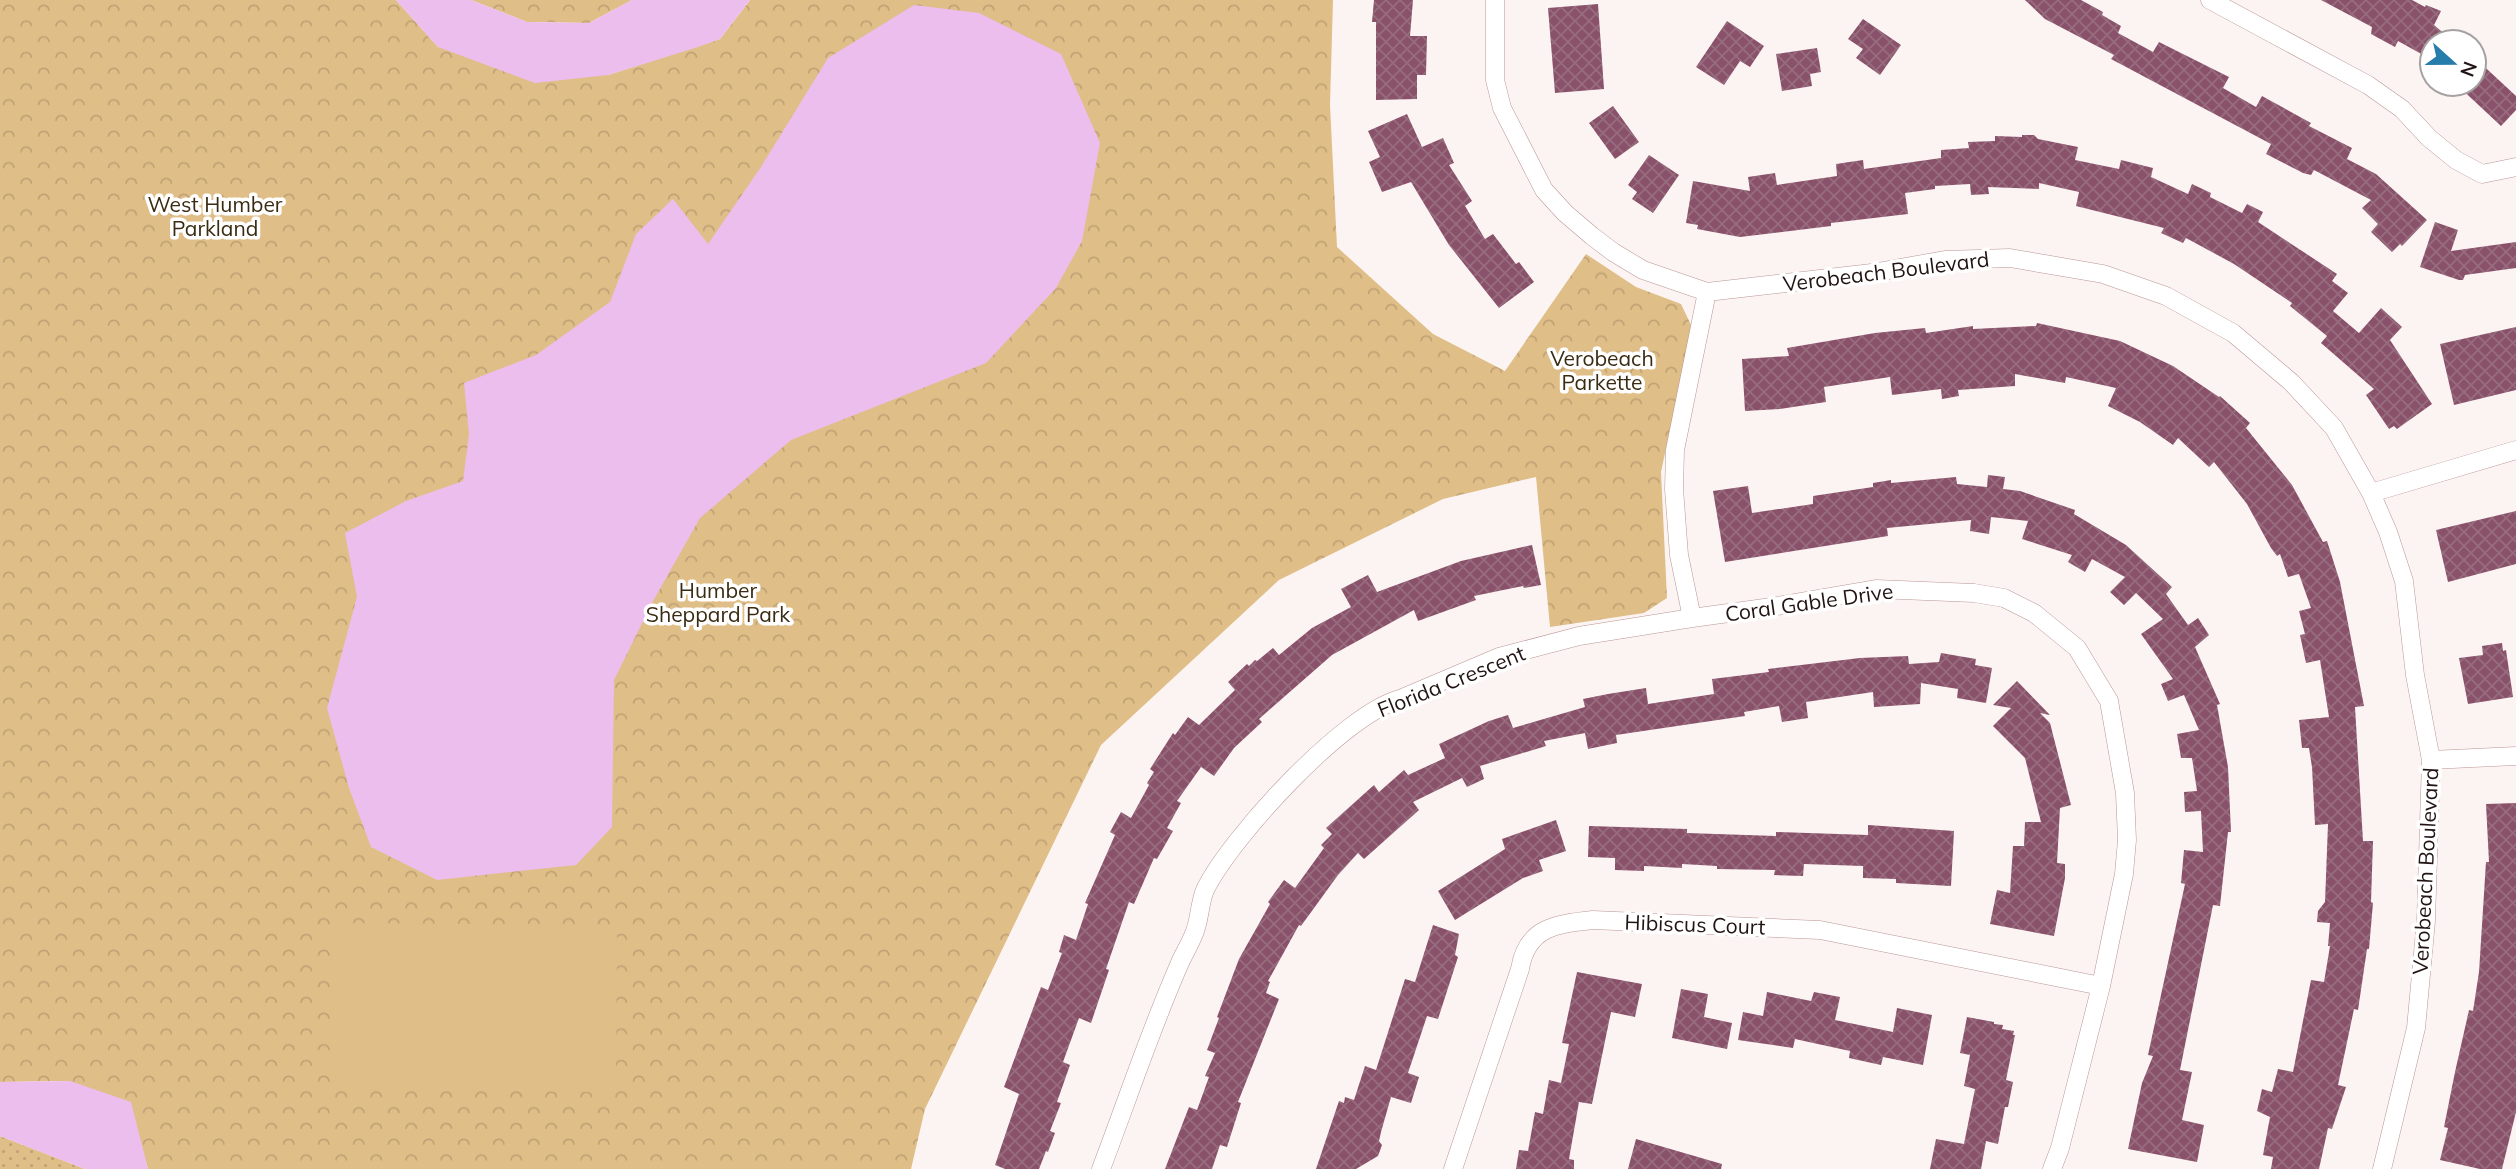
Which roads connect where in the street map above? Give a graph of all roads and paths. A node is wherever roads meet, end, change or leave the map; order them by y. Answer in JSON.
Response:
{"nodes":[{"id":1,"x":1495,"y":0,"type":"edge"},
{"id":2,"x":2210,"y":0,"type":"edge"},
{"id":3,"x":2516,"y":167,"type":"edge"},
{"id":4,"x":1707,"y":292,"type":"junction"},
{"id":5,"x":2516,"y":450,"type":"edge"},
{"id":6,"x":2371,"y":494,"type":"junction"},
{"id":7,"x":1692,"y":618,"type":"junction"},
{"id":8,"x":2516,"y":756,"type":"edge"},
{"id":9,"x":2431,"y":760,"type":"junction"},
{"id":10,"x":2101,"y":986,"type":"junction"},
{"id":11,"x":1101,"y":1169,"type":"edge"},
{"id":12,"x":1453,"y":1169,"type":"edge"},
{"id":13,"x":2052,"y":1169,"type":"edge"},
{"id":14,"x":2382,"y":1169,"type":"edge"}],
"edges":[{"from":1,"to":4,"type":"street","name":"Verobeach Boulevard"},
{"from":2,"to":3,"type":"street"},
{"from":4,"to":6,"type":"street","name":"Verobeach Boulevard"},
{"from":4,"to":7,"type":"street"},
{"from":5,"to":6,"type":"street"},
{"from":6,"to":9,"type":"street","name":"Verobeach Boulevard"},
{"from":7,"to":10,"type":"street","name":"Coral Gable Drive"},
{"from":7,"to":11,"type":"street","name":"Florida Crescent"},
{"from":8,"to":9,"type":"street"},
{"from":9,"to":14,"type":"street","name":"Verobeach Boulevard"},
{"from":10,"to":12,"type":"street","name":"Hibiscus Court"},
{"from":10,"to":13,"type":"street","name":"Coral Gable Drive"}]}
